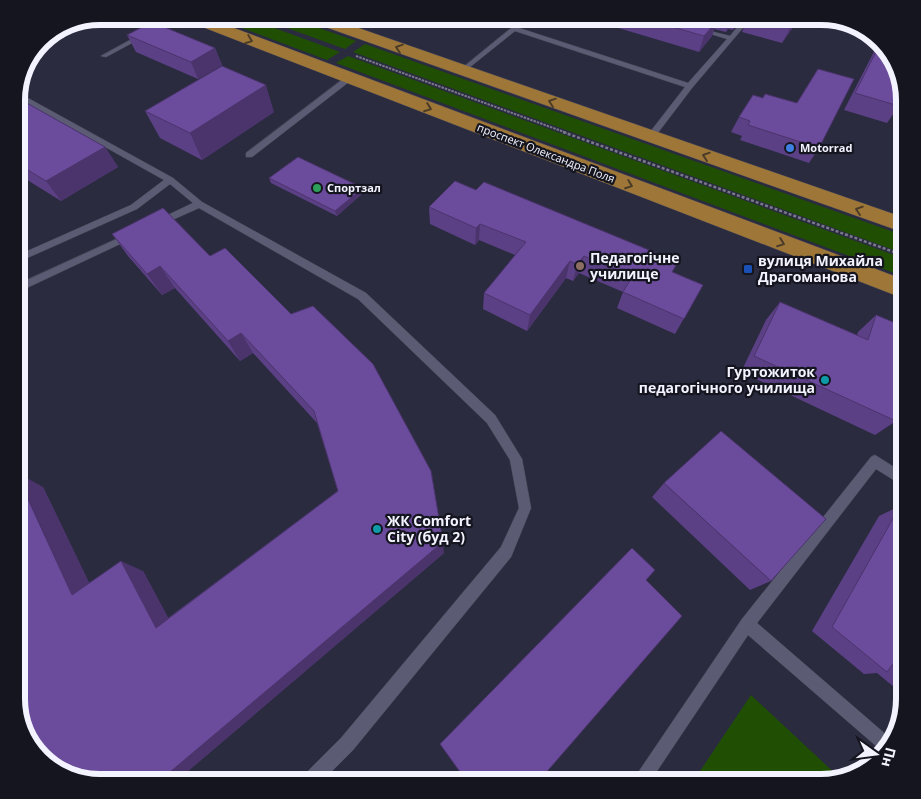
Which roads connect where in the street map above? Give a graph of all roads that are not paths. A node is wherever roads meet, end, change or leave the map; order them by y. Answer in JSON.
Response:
{"nodes":[{"id":1,"x":162,"y":25,"type":"edge"},
{"id":2,"x":211,"y":25,"type":"edge"},
{"id":3,"x":354,"y":25,"type":"edge"},
{"id":4,"x":519,"y":25,"type":"edge"},
{"id":5,"x":742,"y":25,"type":"edge"},
{"id":6,"x":688,"y":26,"type":"edge"},
{"id":7,"x":514,"y":29,"type":"junction"},
{"id":8,"x":731,"y":38,"type":"junction"},
{"id":9,"x":104,"y":56,"type":"dead end"},
{"id":10,"x":463,"y":70,"type":"junction"},
{"id":11,"x":350,"y":78,"type":"junction"},
{"id":12,"x":689,"y":86,"type":"junction"},
{"id":13,"x":25,"y":99,"type":"edge"},
{"id":14,"x":651,"y":136,"type":"junction"},
{"id":15,"x":248,"y":155,"type":"dead end"},
{"id":16,"x":170,"y":180,"type":"junction"},
{"id":17,"x":200,"y":204,"type":"junction"},
{"id":18,"x":896,"y":223,"type":"edge"},
{"id":19,"x":25,"y":256,"type":"edge"},
{"id":20,"x":25,"y":285,"type":"edge"},
{"id":21,"x":896,"y":287,"type":"edge"},
{"id":22,"x":896,"y":475,"type":"edge"},
{"id":23,"x":747,"y":624,"type":"junction"},
{"id":24,"x":882,"y":742,"type":"edge"},
{"id":25,"x":317,"y":774,"type":"edge"},
{"id":26,"x":645,"y":774,"type":"edge"}],
"edges":[{"from":1,"to":9,"type":"lane"},
{"from":2,"to":11,"type":"main road","name":"проспект Олександра Поля","one_way":true},
{"from":10,"to":3,"type":"main road","one_way":true},
{"from":4,"to":7,"type":"lane"},
{"from":5,"to":8,"type":"lane"},
{"from":6,"to":8,"type":"lane"},
{"from":7,"to":10,"type":"lane"},
{"from":7,"to":12,"type":"lane"},
{"from":8,"to":12,"type":"lane"},
{"from":14,"to":10,"type":"main road","one_way":true},
{"from":11,"to":15,"type":"lane"},
{"from":11,"to":21,"type":"main road","name":"проспект Олександра Поля","one_way":true},
{"from":12,"to":14,"type":"lane"},
{"from":13,"to":16,"type":"lane"},
{"from":18,"to":14,"type":"main road","one_way":true},
{"from":16,"to":17,"type":"lane"},
{"from":16,"to":19,"type":"lane"},
{"from":17,"to":20,"type":"lane"},
{"from":17,"to":25,"type":"lane"},
{"from":22,"to":23,"type":"lane"},
{"from":23,"to":24,"type":"lane"},
{"from":23,"to":26,"type":"lane"}]}
